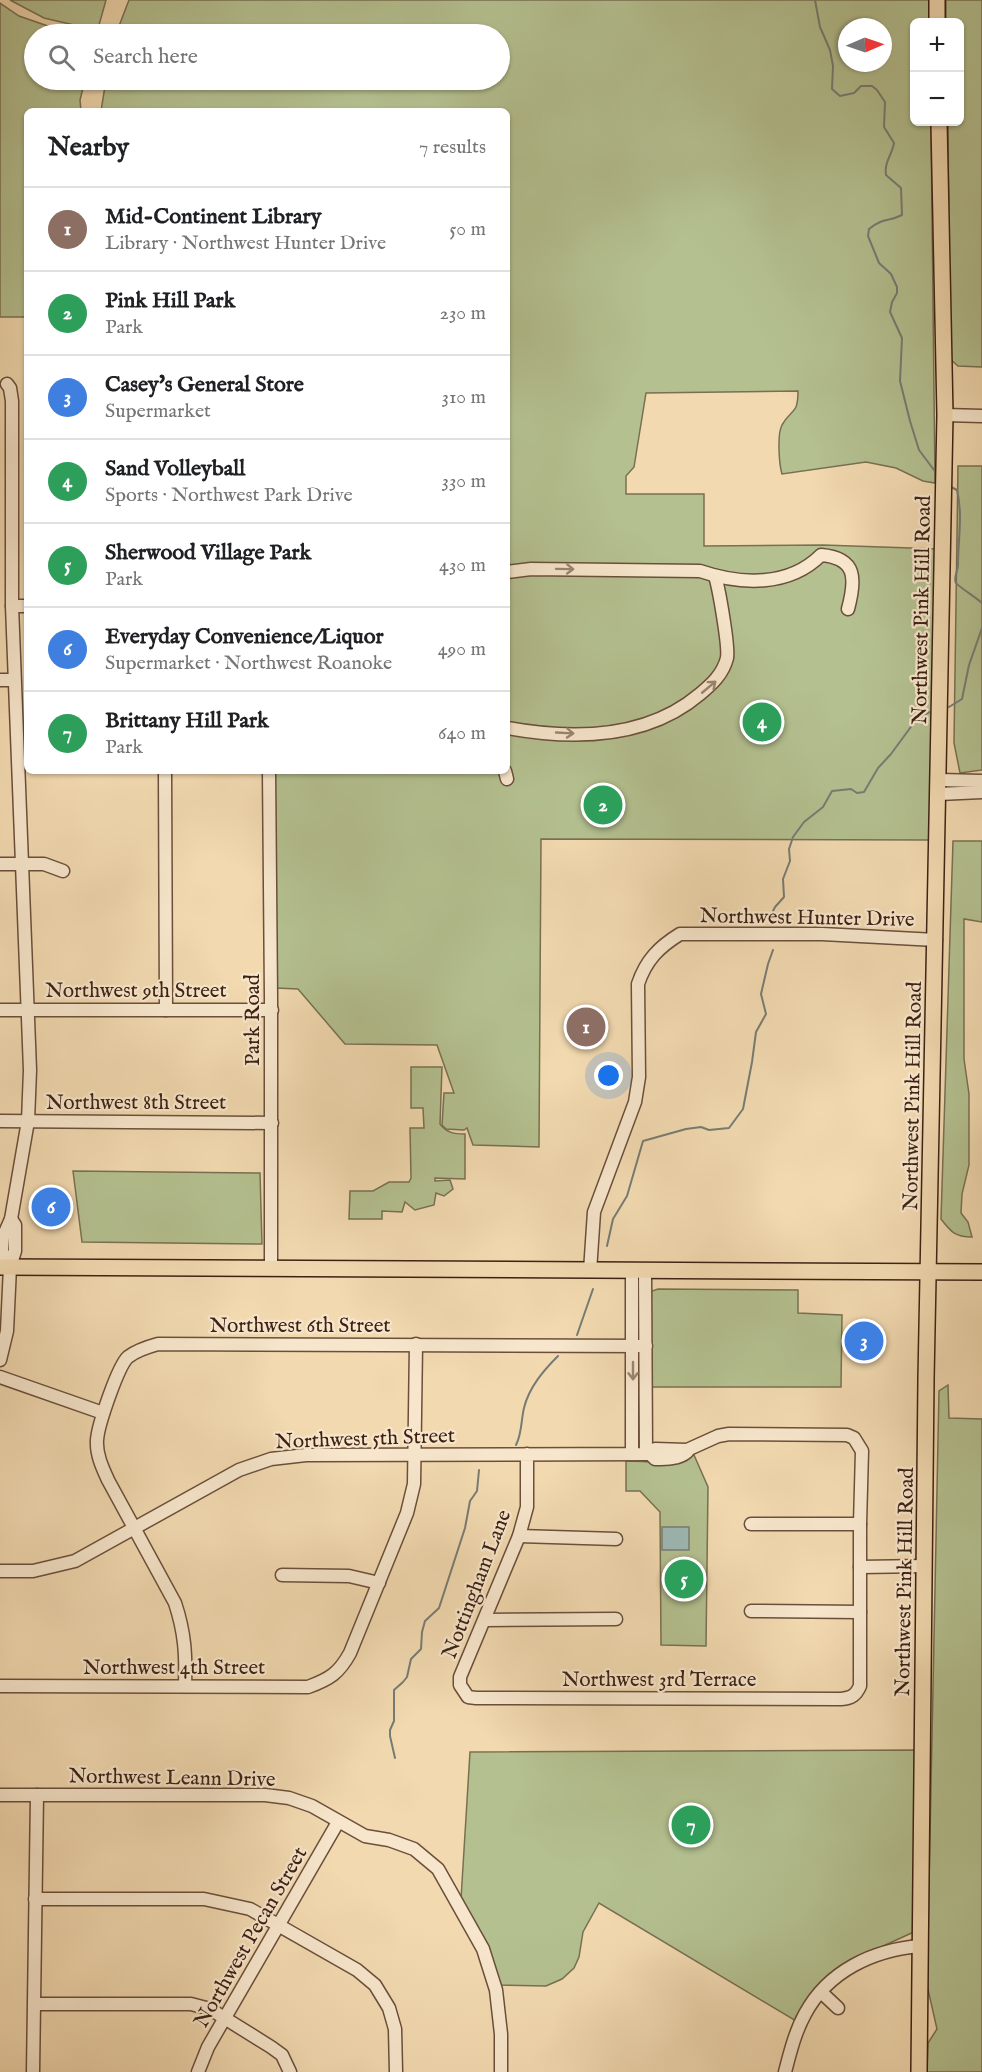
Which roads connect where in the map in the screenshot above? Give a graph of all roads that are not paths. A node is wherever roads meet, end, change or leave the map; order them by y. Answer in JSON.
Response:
{"nodes":[{"id":1,"x":937,"y":0,"type":"edge"},
{"id":2,"x":937,"y":18,"type":"edge"},
{"id":3,"x":939,"y":126,"type":"edge"},
{"id":4,"x":7,"y":381,"type":"edge"},
{"id":5,"x":945,"y":416,"type":"junction"},
{"id":6,"x":982,"y":416,"type":"edge"},
{"id":7,"x":6,"y":537,"type":"edge"},
{"id":8,"x":510,"y":572,"type":"edge"},
{"id":9,"x":715,"y":576,"type":"junction"},
{"id":10,"x":12,"y":606,"type":"junction"},
{"id":11,"x":24,"y":606,"type":"edge"},
{"id":12,"x":848,"y":609,"type":"dead end"},
{"id":13,"x":0,"y":680,"type":"edge"},
{"id":14,"x":14,"y":680,"type":"junction"},
{"id":15,"x":22,"y":728,"type":"edge"},
{"id":16,"x":510,"y":729,"type":"edge"},
{"id":17,"x":165,"y":774,"type":"edge"},
{"id":18,"x":268,"y":774,"type":"edge"},
{"id":19,"x":982,"y":781,"type":"edge"},
{"id":20,"x":939,"y":787,"type":"junction"},
{"id":21,"x":982,"y":792,"type":"edge"},
{"id":22,"x":23,"y":863,"type":"junction"},
{"id":23,"x":0,"y":864,"type":"edge"},
{"id":24,"x":63,"y":871,"type":"dead end"},
{"id":25,"x":936,"y":940,"type":"junction"},
{"id":26,"x":0,"y":1010,"type":"edge"},
{"id":27,"x":28,"y":1010,"type":"junction"},
{"id":28,"x":166,"y":1010,"type":"junction"},
{"id":29,"x":272,"y":1010,"type":"junction"},
{"id":30,"x":0,"y":1121,"type":"edge"},
{"id":31,"x":28,"y":1121,"type":"junction"},
{"id":32,"x":272,"y":1123,"type":"junction"},
{"id":33,"x":5,"y":1267,"type":"edge"},
{"id":34,"x":272,"y":1269,"type":"junction"},
{"id":35,"x":590,"y":1271,"type":"junction"},
{"id":36,"x":638,"y":1271,"type":"junction"},
{"id":37,"x":929,"y":1272,"type":"junction"},
{"id":38,"x":982,"y":1272,"type":"edge"},
{"id":39,"x":416,"y":1344,"type":"junction"},
{"id":40,"x":633,"y":1346,"type":"junction"},
{"id":41,"x":646,"y":1346,"type":"junction"},
{"id":42,"x":0,"y":1360,"type":"edge"},
{"id":43,"x":0,"y":1377,"type":"edge"},
{"id":44,"x":103,"y":1413,"type":"junction"},
{"id":45,"x":415,"y":1454,"type":"junction"},
{"id":46,"x":527,"y":1454,"type":"junction"},
{"id":47,"x":632,"y":1454,"type":"junction"},
{"id":48,"x":648,"y":1454,"type":"junction"},
{"id":49,"x":750,"y":1524,"type":"dead end"},
{"id":50,"x":860,"y":1524,"type":"junction"},
{"id":51,"x":134,"y":1528,"type":"junction"},
{"id":52,"x":519,"y":1536,"type":"junction"},
{"id":53,"x":616,"y":1539,"type":"dead end"},
{"id":54,"x":926,"y":1566,"type":"junction"},
{"id":55,"x":860,"y":1567,"type":"junction"},
{"id":56,"x":0,"y":1571,"type":"edge"},
{"id":57,"x":282,"y":1575,"type":"dead end"},
{"id":58,"x":379,"y":1583,"type":"junction"},
{"id":59,"x":751,"y":1611,"type":"dead end"},
{"id":60,"x":860,"y":1612,"type":"junction"},
{"id":61,"x":616,"y":1618,"type":"dead end"},
{"id":62,"x":485,"y":1620,"type":"junction"},
{"id":63,"x":0,"y":1686,"type":"edge"},
{"id":64,"x":185,"y":1686,"type":"junction"},
{"id":65,"x":463,"y":1691,"type":"joint"},
{"id":66,"x":0,"y":1795,"type":"edge"},
{"id":67,"x":37,"y":1796,"type":"junction"},
{"id":68,"x":338,"y":1822,"type":"junction"},
{"id":69,"x":35,"y":1899,"type":"junction"},
{"id":70,"x":279,"y":1926,"type":"junction"},
{"id":71,"x":920,"y":1946,"type":"junction"},
{"id":72,"x":821,"y":1992,"type":"junction"},
{"id":73,"x":35,"y":2004,"type":"junction"},
{"id":74,"x":838,"y":2008,"type":"dead end"},
{"id":75,"x":225,"y":2018,"type":"junction"},
{"id":76,"x":33,"y":2072,"type":"edge"},
{"id":77,"x":198,"y":2072,"type":"edge"},
{"id":78,"x":290,"y":2072,"type":"edge"},
{"id":79,"x":396,"y":2072,"type":"edge"},
{"id":80,"x":501,"y":2072,"type":"edge"},
{"id":81,"x":785,"y":2072,"type":"edge"},
{"id":82,"x":919,"y":2072,"type":"edge"}],
"edges":[{"from":1,"to":2,"type":"main road"},
{"from":3,"to":5,"type":"main road","name":"Northwest Pink Hill Road"},
{"from":4,"to":7,"type":"street"},
{"from":5,"to":6,"type":"street"},
{"from":5,"to":20,"type":"main road","name":"Northwest Pink Hill Road"},
{"from":7,"to":10,"type":"street"},
{"from":8,"to":9,"type":"street","one_way":true},
{"from":9,"to":12,"type":"street"},
{"from":16,"to":9,"type":"street","one_way":true},
{"from":10,"to":11,"type":"street"},
{"from":10,"to":14,"type":"street"},
{"from":13,"to":14,"type":"street"},
{"from":14,"to":15,"type":"street"},
{"from":15,"to":22,"type":"street"},
{"from":17,"to":28,"type":"street"},
{"from":18,"to":29,"type":"street","name":"Park Road"},
{"from":19,"to":20,"type":"street"},
{"from":20,"to":21,"type":"street"},
{"from":20,"to":25,"type":"main road","name":"Northwest Pink Hill Road"},
{"from":22,"to":23,"type":"street"},
{"from":22,"to":24,"type":"street"},
{"from":22,"to":27,"type":"street"},
{"from":25,"to":35,"type":"street","name":"Northwest Hunter Drive"},
{"from":25,"to":37,"type":"main road","name":"Northwest Pink Hill Road"},
{"from":26,"to":27,"type":"street","name":"Northwest 9th Street"},
{"from":27,"to":28,"type":"street","name":"Northwest 9th Street"},
{"from":27,"to":31,"type":"street"},
{"from":28,"to":29,"type":"street","name":"Northwest 9th Street"},
{"from":29,"to":32,"type":"street","name":"Park Road"},
{"from":30,"to":31,"type":"street","name":"Northwest 8th Street"},
{"from":31,"to":32,"type":"street","name":"Northwest 8th Street"},
{"from":31,"to":33,"type":"street"},
{"from":32,"to":34,"type":"street","name":"Park Road"},
{"from":33,"to":34,"type":"main road"},
{"from":33,"to":42,"type":"street"},
{"from":34,"to":35,"type":"main road"},
{"from":35,"to":36,"type":"main road"},
{"from":36,"to":37,"type":"main road"},
{"from":36,"to":40,"type":"street"},
{"from":36,"to":41,"type":"street"},
{"from":37,"to":38,"type":"main road"},
{"from":37,"to":54,"type":"main road","name":"Northwest Pink Hill Road"},
{"from":39,"to":40,"type":"street","name":"Northwest 6th Street"},
{"from":39,"to":44,"type":"street","name":"Northwest 6th Street"},
{"from":39,"to":45,"type":"street"},
{"from":40,"to":41,"type":"street","name":"Northwest 6th Street"},
{"from":40,"to":47,"type":"street","one_way":true},
{"from":41,"to":48,"type":"street"},
{"from":43,"to":44,"type":"street"},
{"from":44,"to":51,"type":"street","name":"Northwest 6th Street"},
{"from":45,"to":46,"type":"street","name":"Northwest 5th Street"},
{"from":45,"to":51,"type":"street","name":"Northwest 5th Street"},
{"from":45,"to":58,"type":"street"},
{"from":46,"to":47,"type":"street","name":"Northwest 5th Street"},
{"from":46,"to":52,"type":"street","name":"Nottingham Lane"},
{"from":47,"to":48,"type":"street","name":"Northwest 5th Street"},
{"from":48,"to":50,"type":"street","name":"Northwest 5th Street"},
{"from":49,"to":50,"type":"street"},
{"from":50,"to":55,"type":"street"},
{"from":51,"to":56,"type":"street","name":"Northwest 5th Street"},
{"from":51,"to":64,"type":"street","name":"Northwest 6th Street"},
{"from":52,"to":53,"type":"street"},
{"from":52,"to":62,"type":"street","name":"Nottingham Lane"},
{"from":54,"to":55,"type":"street"},
{"from":54,"to":71,"type":"main road","name":"Northwest Pink Hill Road"},
{"from":55,"to":60,"type":"street"},
{"from":57,"to":58,"type":"street"},
{"from":58,"to":64,"type":"street","name":"Northwest 4th Street"},
{"from":59,"to":60,"type":"street"},
{"from":60,"to":65,"type":"street","name":"Northwest 3rd Terrace"},
{"from":61,"to":62,"type":"street"},
{"from":62,"to":65,"type":"street","name":"Nottingham Lane"},
{"from":63,"to":64,"type":"street","name":"Northwest 4th Street"},
{"from":66,"to":67,"type":"street","name":"Northwest Leann Drive"},
{"from":67,"to":68,"type":"street","name":"Northwest Leann Drive"},
{"from":67,"to":69,"type":"street"},
{"from":68,"to":70,"type":"street","name":"Northwest Pecan Street"},
{"from":68,"to":80,"type":"street","name":"Northwest Leann Drive"},
{"from":69,"to":70,"type":"street"},
{"from":69,"to":73,"type":"street"},
{"from":70,"to":75,"type":"street","name":"Northwest Pecan Street"},
{"from":70,"to":79,"type":"street"},
{"from":71,"to":72,"type":"street"},
{"from":71,"to":82,"type":"main road","name":"Northwest Pink Hill Road"},
{"from":72,"to":74,"type":"street"},
{"from":72,"to":81,"type":"street"},
{"from":73,"to":75,"type":"street"},
{"from":73,"to":76,"type":"street"},
{"from":75,"to":77,"type":"street","name":"Northwest Pecan Street"},
{"from":75,"to":78,"type":"street"}]}
